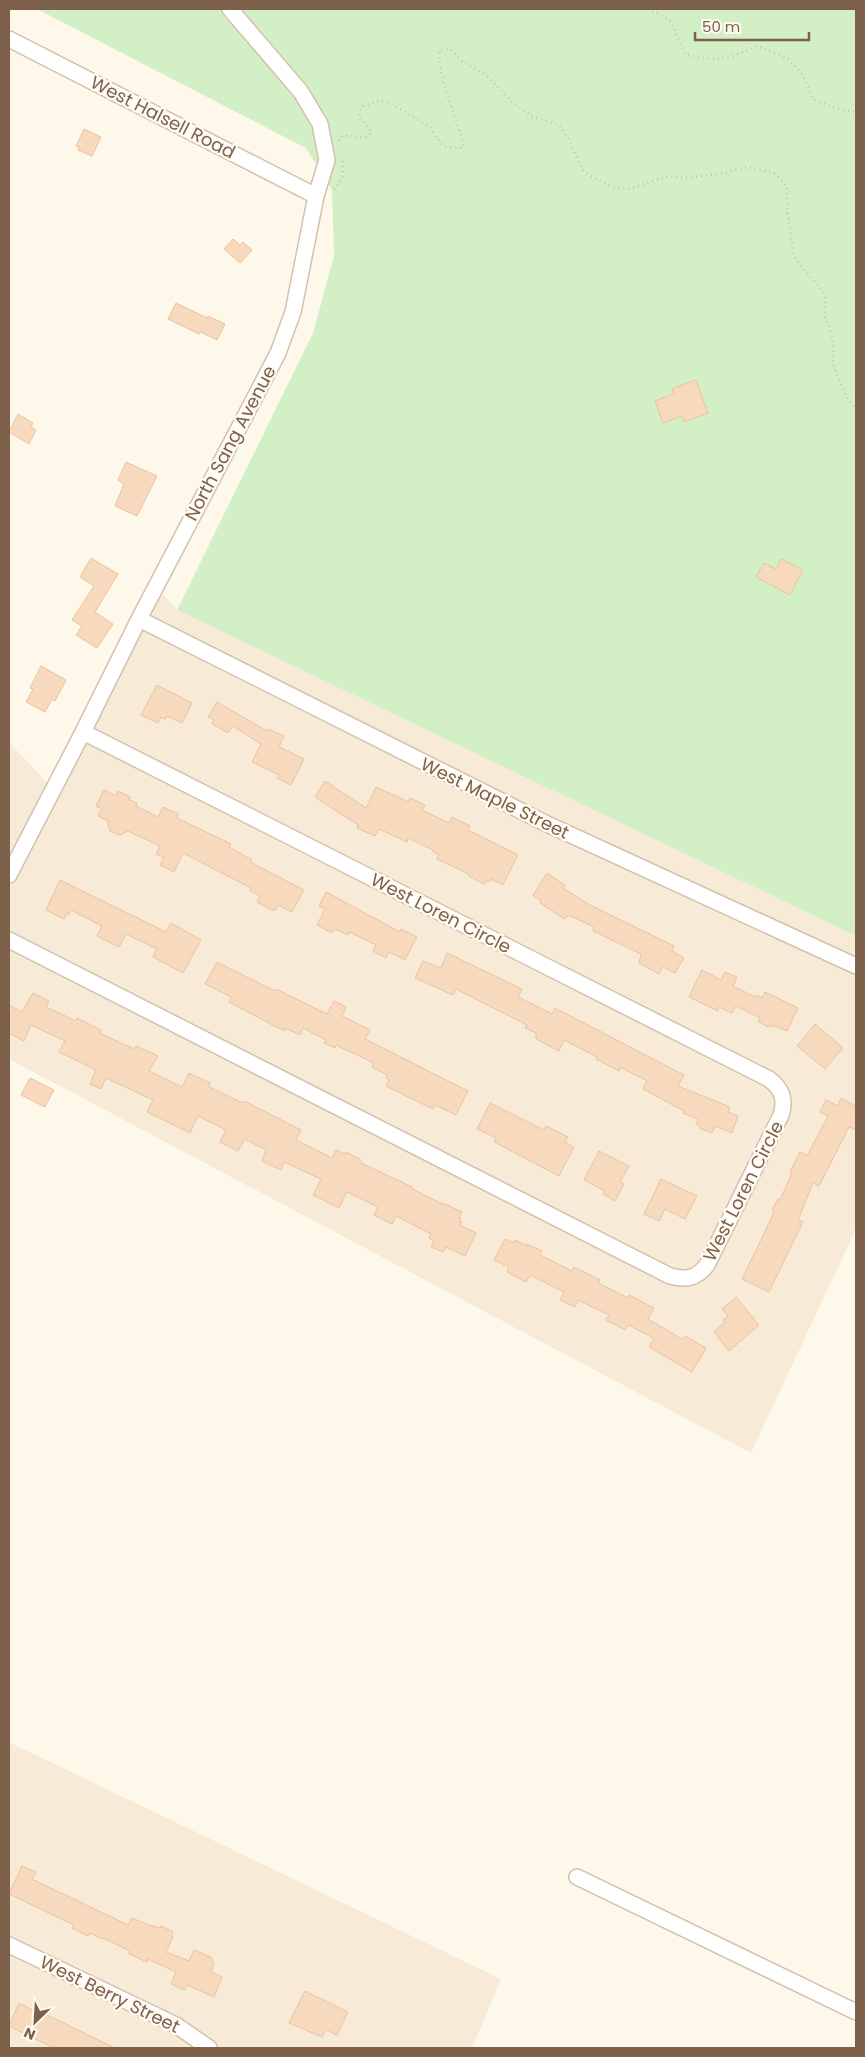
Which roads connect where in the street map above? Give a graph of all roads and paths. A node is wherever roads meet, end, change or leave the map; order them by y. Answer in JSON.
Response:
{"nodes":[{"id":1,"x":230,"y":9,"type":"edge"},
{"id":2,"x":648,"y":9,"type":"edge"},
{"id":3,"x":9,"y":39,"type":"edge"},
{"id":4,"x":856,"y":112,"type":"edge"},
{"id":5,"x":341,"y":150,"type":"dead end"},
{"id":6,"x":343,"y":160,"type":"dead end"},
{"id":7,"x":316,"y":196,"type":"junction"},
{"id":8,"x":856,"y":409,"type":"edge"},
{"id":9,"x":138,"y":619,"type":"junction"},
{"id":10,"x":83,"y":732,"type":"junction"},
{"id":11,"x":9,"y":875,"type":"edge"},
{"id":12,"x":9,"y":940,"type":"edge"},
{"id":13,"x":856,"y":966,"type":"edge"},
{"id":14,"x":577,"y":1877,"type":"dead end"},
{"id":15,"x":9,"y":1945,"type":"edge"},
{"id":16,"x":856,"y":2012,"type":"edge"},
{"id":17,"x":208,"y":2048,"type":"edge"}],
"edges":[{"from":1,"to":7,"type":"street","name":"North Sang Avenue"},
{"from":2,"to":4,"type":"path"},
{"from":3,"to":7,"type":"street","name":"West Halsell Road"},
{"from":5,"to":8,"type":"path"},
{"from":6,"to":7,"type":"path"},
{"from":7,"to":9,"type":"street","name":"North Sang Avenue"},
{"from":9,"to":10,"type":"street","name":"North Sang Avenue"},
{"from":9,"to":13,"type":"street","name":"West Maple Street"},
{"from":10,"to":11,"type":"street","name":"North Sang Avenue"},
{"from":10,"to":12,"type":"street","name":"West Loren Circle"},
{"from":14,"to":16,"type":"street"},
{"from":15,"to":17,"type":"street","name":"West Berry Street"}]}
